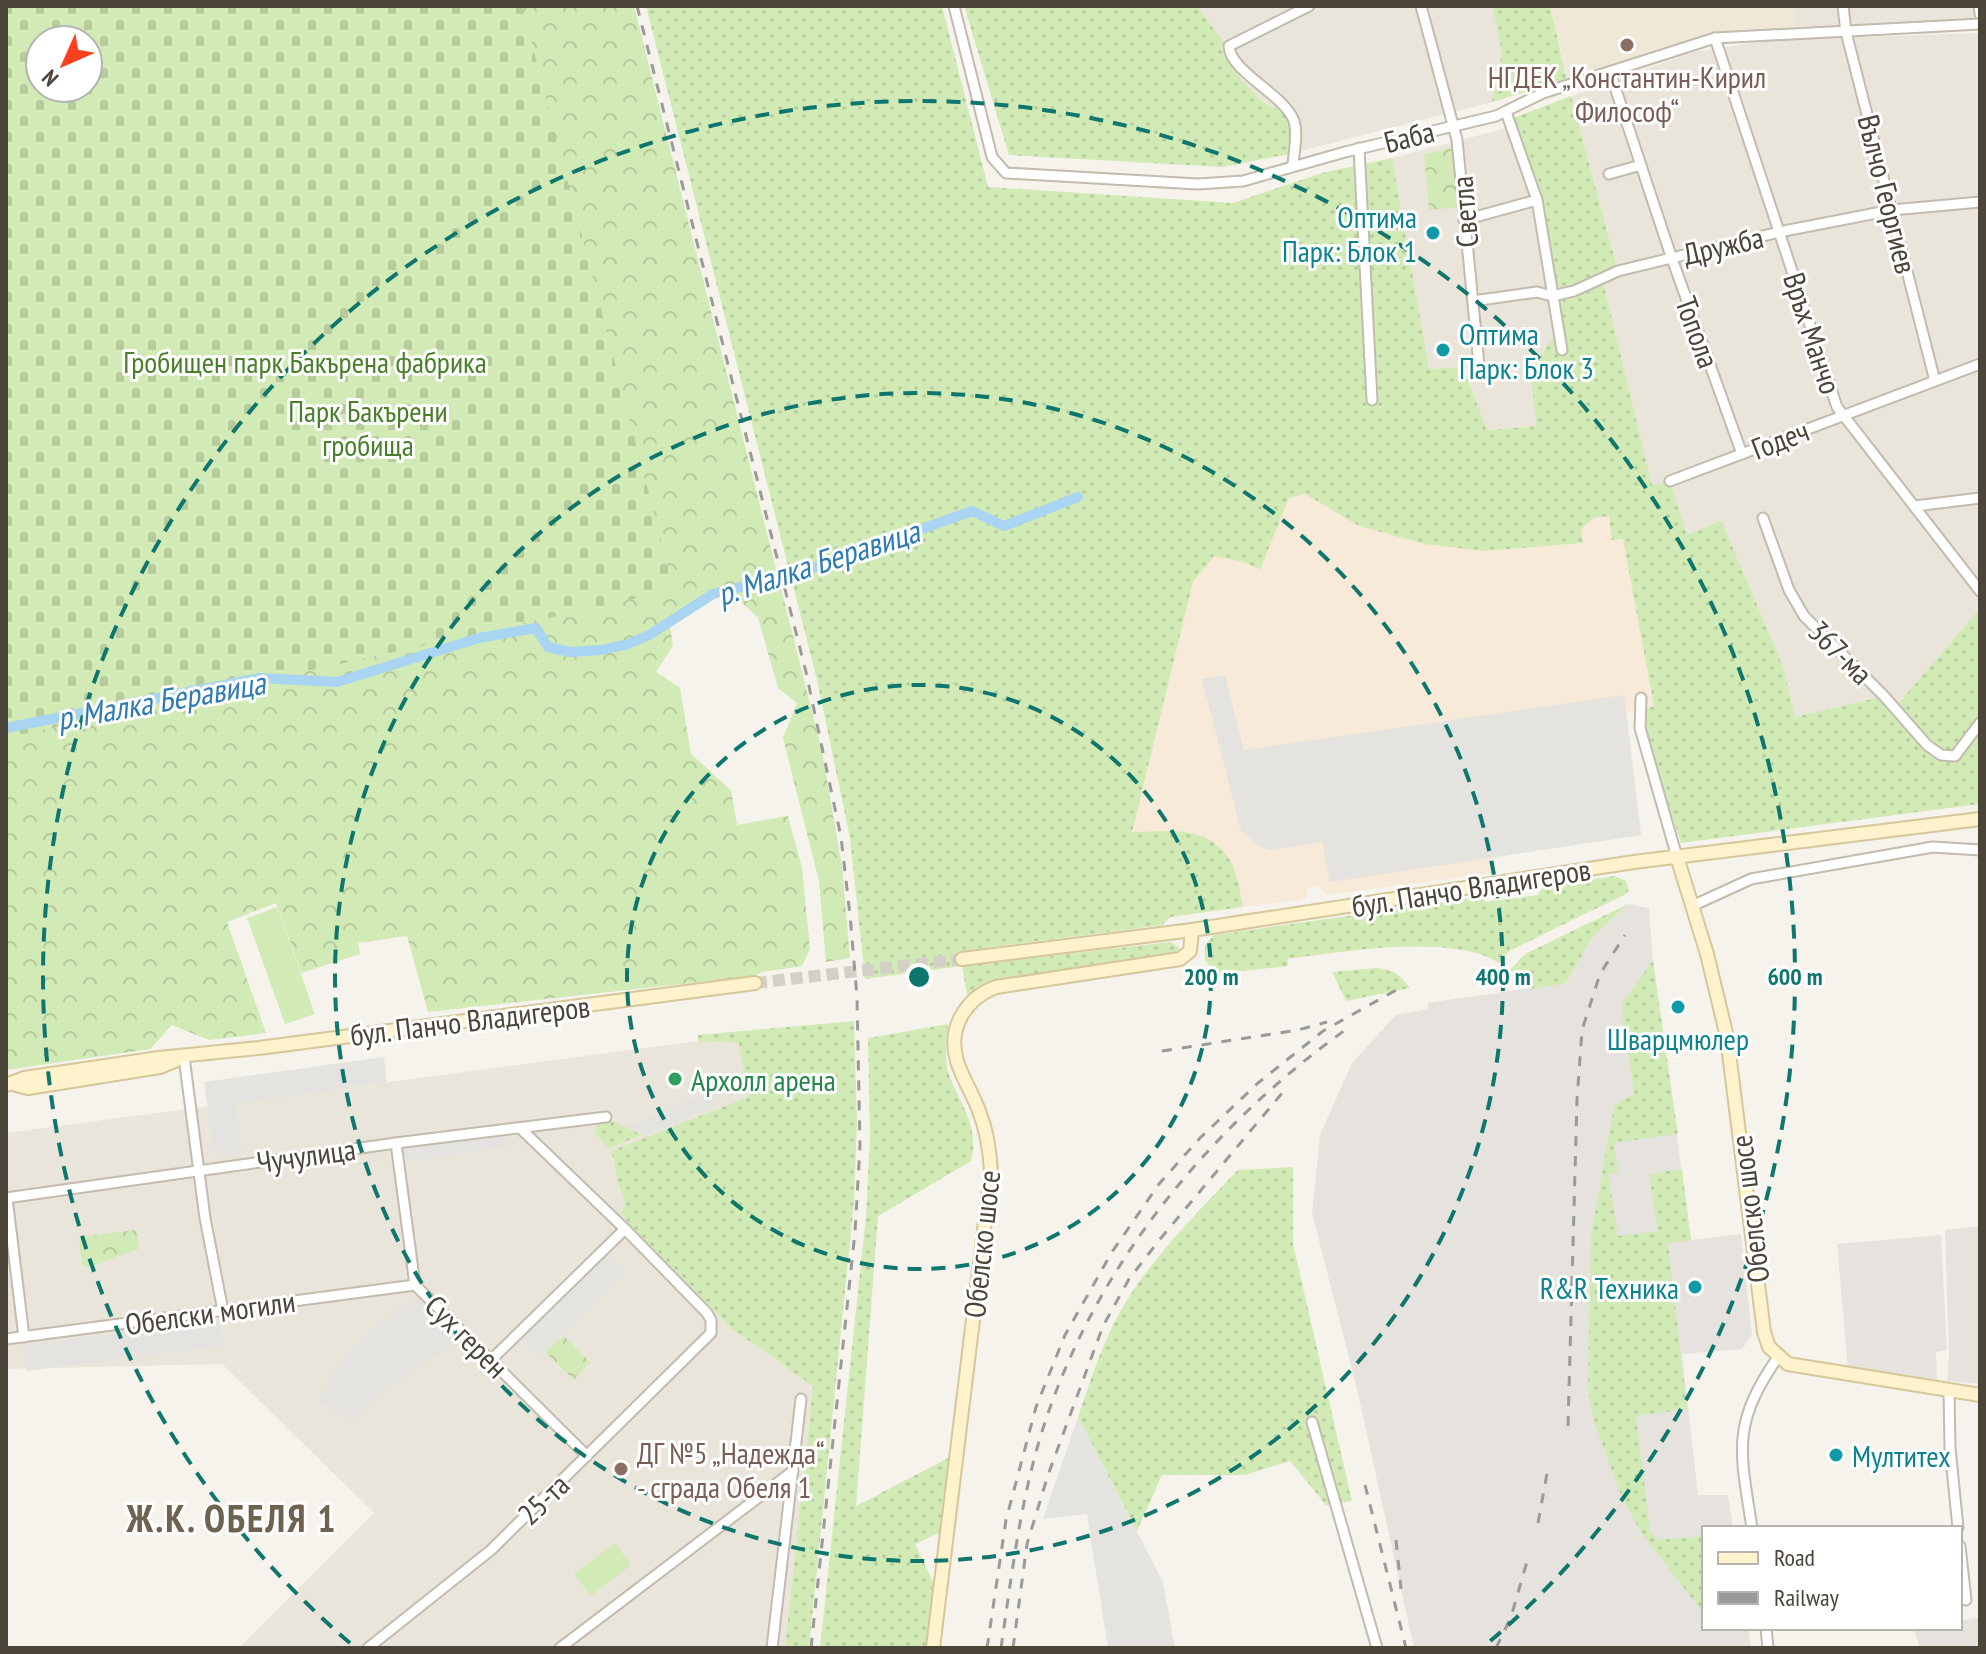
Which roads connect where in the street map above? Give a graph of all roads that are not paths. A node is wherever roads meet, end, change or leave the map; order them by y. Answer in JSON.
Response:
{"nodes":[{"id":1,"x":954,"y":6,"type":"edge"},
{"id":2,"x":1309,"y":6,"type":"edge"},
{"id":3,"x":1421,"y":6,"type":"edge"},
{"id":4,"x":1843,"y":6,"type":"edge"},
{"id":5,"x":1979,"y":6,"type":"edge"},
{"id":6,"x":1980,"y":14,"type":"edge"},
{"id":7,"x":1980,"y":24,"type":"edge"},
{"id":8,"x":1846,"y":32,"type":"junction"},
{"id":9,"x":1715,"y":38,"type":"junction"},
{"id":10,"x":1610,"y":72,"type":"junction"},
{"id":11,"x":1506,"y":112,"type":"junction"},
{"id":12,"x":1454,"y":124,"type":"junction"},
{"id":13,"x":1359,"y":148,"type":"junction"},
{"id":14,"x":1293,"y":165,"type":"junction"},
{"id":15,"x":1641,"y":165,"type":"junction"},
{"id":16,"x":1609,"y":174,"type":"dead end"},
{"id":17,"x":1537,"y":200,"type":"junction"},
{"id":18,"x":1980,"y":202,"type":"edge"},
{"id":19,"x":1892,"y":210,"type":"junction"},
{"id":20,"x":1464,"y":220,"type":"junction"},
{"id":21,"x":1779,"y":232,"type":"junction"},
{"id":22,"x":1671,"y":256,"type":"junction"},
{"id":23,"x":1552,"y":296,"type":"junction"},
{"id":24,"x":1473,"y":301,"type":"junction"},
{"id":25,"x":1562,"y":350,"type":"dead end"},
{"id":26,"x":1980,"y":364,"type":"edge"},
{"id":27,"x":1480,"y":375,"type":"dead end"},
{"id":28,"x":1935,"y":381,"type":"junction"},
{"id":29,"x":1372,"y":400,"type":"dead end"},
{"id":30,"x":1842,"y":415,"type":"junction"},
{"id":31,"x":1742,"y":454,"type":"junction"},
{"id":32,"x":1670,"y":481,"type":"dead end"},
{"id":33,"x":1980,"y":498,"type":"edge"},
{"id":34,"x":1915,"y":506,"type":"junction"},
{"id":35,"x":1763,"y":518,"type":"dead end"},
{"id":36,"x":1980,"y":591,"type":"edge"},
{"id":37,"x":1641,"y":698,"type":"dead end"},
{"id":38,"x":1980,"y":723,"type":"edge"},
{"id":39,"x":1980,"y":819,"type":"edge"},
{"id":40,"x":1980,"y":850,"type":"edge"},
{"id":41,"x":1677,"y":857,"type":"junction"},
{"id":42,"x":1692,"y":906,"type":"junction"},
{"id":43,"x":1192,"y":930,"type":"junction"},
{"id":44,"x":962,"y":959,"type":"tunnel mouth"},
{"id":45,"x":755,"y":983,"type":"tunnel mouth"},
{"id":46,"x":184,"y":1057,"type":"junction"},
{"id":47,"x":9,"y":1085,"type":"edge"},
{"id":48,"x":606,"y":1117,"type":"dead end"},
{"id":49,"x":520,"y":1128,"type":"junction"},
{"id":50,"x":396,"y":1143,"type":"junction"},
{"id":51,"x":199,"y":1170,"type":"junction"},
{"id":52,"x":6,"y":1198,"type":"edge"},
{"id":53,"x":625,"y":1229,"type":"junction"},
{"id":54,"x":415,"y":1285,"type":"junction"},
{"id":55,"x":223,"y":1311,"type":"junction"},
{"id":56,"x":24,"y":1337,"type":"junction"},
{"id":57,"x":6,"y":1339,"type":"edge"},
{"id":58,"x":1778,"y":1357,"type":"junction"},
{"id":59,"x":491,"y":1360,"type":"junction"},
{"id":60,"x":1949,"y":1390,"type":"junction"},
{"id":61,"x":1980,"y":1395,"type":"edge"},
{"id":62,"x":801,"y":1399,"type":"dead end"},
{"id":63,"x":1312,"y":1422,"type":"dead end"},
{"id":64,"x":587,"y":1456,"type":"junction"},
{"id":65,"x":793,"y":1471,"type":"junction"},
{"id":66,"x":1752,"y":1526,"type":"edge"},
{"id":67,"x":1958,"y":1526,"type":"edge"},
{"id":68,"x":1962,"y":1564,"type":"edge"},
{"id":69,"x":1966,"y":1600,"type":"dead end"},
{"id":70,"x":368,"y":1648,"type":"edge"},
{"id":71,"x":560,"y":1648,"type":"edge"},
{"id":72,"x":772,"y":1648,"type":"edge"},
{"id":73,"x":933,"y":1648,"type":"edge"},
{"id":74,"x":1377,"y":1648,"type":"edge"}],
"edges":[{"from":1,"to":14,"type":"street","name":"Баба"},
{"from":2,"to":14,"type":"street"},
{"from":3,"to":12,"type":"street","name":"Светла"},
{"from":4,"to":8,"type":"street","name":"Вълчо Георгиев"},
{"from":5,"to":6,"type":"street"},
{"from":7,"to":8,"type":"street","name":"Баба"},
{"from":8,"to":9,"type":"street","name":"Баба"},
{"from":8,"to":19,"type":"street","name":"Вълчо Георгиев"},
{"from":9,"to":10,"type":"street","name":"Баба"},
{"from":9,"to":21,"type":"street","name":"Връх Манчо"},
{"from":10,"to":11,"type":"street","name":"Баба"},
{"from":10,"to":15,"type":"street","name":"Топола"},
{"from":11,"to":12,"type":"street","name":"Баба"},
{"from":11,"to":17,"type":"street"},
{"from":12,"to":13,"type":"street","name":"Баба"},
{"from":12,"to":20,"type":"street","name":"Светла"},
{"from":13,"to":14,"type":"street","name":"Баба"},
{"from":13,"to":29,"type":"street"},
{"from":15,"to":16,"type":"street"},
{"from":15,"to":22,"type":"street","name":"Топола"},
{"from":17,"to":20,"type":"street"},
{"from":17,"to":23,"type":"street"},
{"from":18,"to":19,"type":"street","name":"Дружба"},
{"from":19,"to":21,"type":"street","name":"Дружба"},
{"from":19,"to":28,"type":"street","name":"Вълчо Георгиев"},
{"from":20,"to":24,"type":"street","name":"Светла"},
{"from":21,"to":22,"type":"street","name":"Дружба"},
{"from":21,"to":30,"type":"street","name":"Връх Манчо"},
{"from":22,"to":23,"type":"street","name":"Дружба"},
{"from":22,"to":31,"type":"street","name":"Топола"},
{"from":23,"to":24,"type":"street","name":"Дружба"},
{"from":23,"to":25,"type":"street"},
{"from":24,"to":27,"type":"street","name":"Светла"},
{"from":26,"to":28,"type":"street","name":"Годеч"},
{"from":28,"to":30,"type":"street","name":"Годеч"},
{"from":30,"to":31,"type":"street","name":"Годеч"},
{"from":30,"to":34,"type":"street","name":"Връх Манчо"},
{"from":31,"to":32,"type":"street","name":"Годеч"},
{"from":33,"to":34,"type":"street"},
{"from":34,"to":36,"type":"street","name":"Връх Манчо"},
{"from":35,"to":38,"type":"street","name":"367-ма"},
{"from":37,"to":41,"type":"street"},
{"from":39,"to":41,"type":"street","name":"бул. Панчо Владигеров"},
{"from":40,"to":42,"type":"street"},
{"from":41,"to":42,"type":"street","name":"Обелско шосе"},
{"from":41,"to":43,"type":"street","name":"бул. Панчо Владигеров"},
{"from":42,"to":58,"type":"street","name":"Обелско шосе"},
{"from":43,"to":44,"type":"street","name":"бул. Панчо Владигеров"},
{"from":43,"to":73,"type":"street","name":"Обелско шосе"},
{"from":45,"to":46,"type":"street","name":"бул. Панчо Владигеров"},
{"from":46,"to":47,"type":"street","name":"бул. Панчо Владигеров"},
{"from":46,"to":51,"type":"street"},
{"from":48,"to":49,"type":"street","name":"Чучулица"},
{"from":49,"to":50,"type":"street","name":"Чучулица"},
{"from":49,"to":53,"type":"street"},
{"from":50,"to":51,"type":"street","name":"Чучулица"},
{"from":50,"to":54,"type":"street","name":"Сух герен"},
{"from":51,"to":52,"type":"street","name":"Чучулица"},
{"from":51,"to":55,"type":"street"},
{"from":52,"to":56,"type":"street"},
{"from":53,"to":59,"type":"street"},
{"from":53,"to":64,"type":"street","name":"25-та"},
{"from":54,"to":55,"type":"street","name":"Обелски могили"},
{"from":54,"to":59,"type":"street","name":"Сух герен"},
{"from":55,"to":56,"type":"street","name":"Обелски могили"},
{"from":56,"to":57,"type":"street","name":"Обелски могили"},
{"from":58,"to":60,"type":"street"},
{"from":58,"to":66,"type":"street"},
{"from":59,"to":64,"type":"street","name":"Сух герен"},
{"from":60,"to":61,"type":"street"},
{"from":60,"to":67,"type":"street"},
{"from":62,"to":65,"type":"street"},
{"from":63,"to":74,"type":"street"},
{"from":64,"to":70,"type":"street","name":"25-та"},
{"from":65,"to":71,"type":"street"},
{"from":65,"to":72,"type":"street"},
{"from":68,"to":69,"type":"street"}]}
